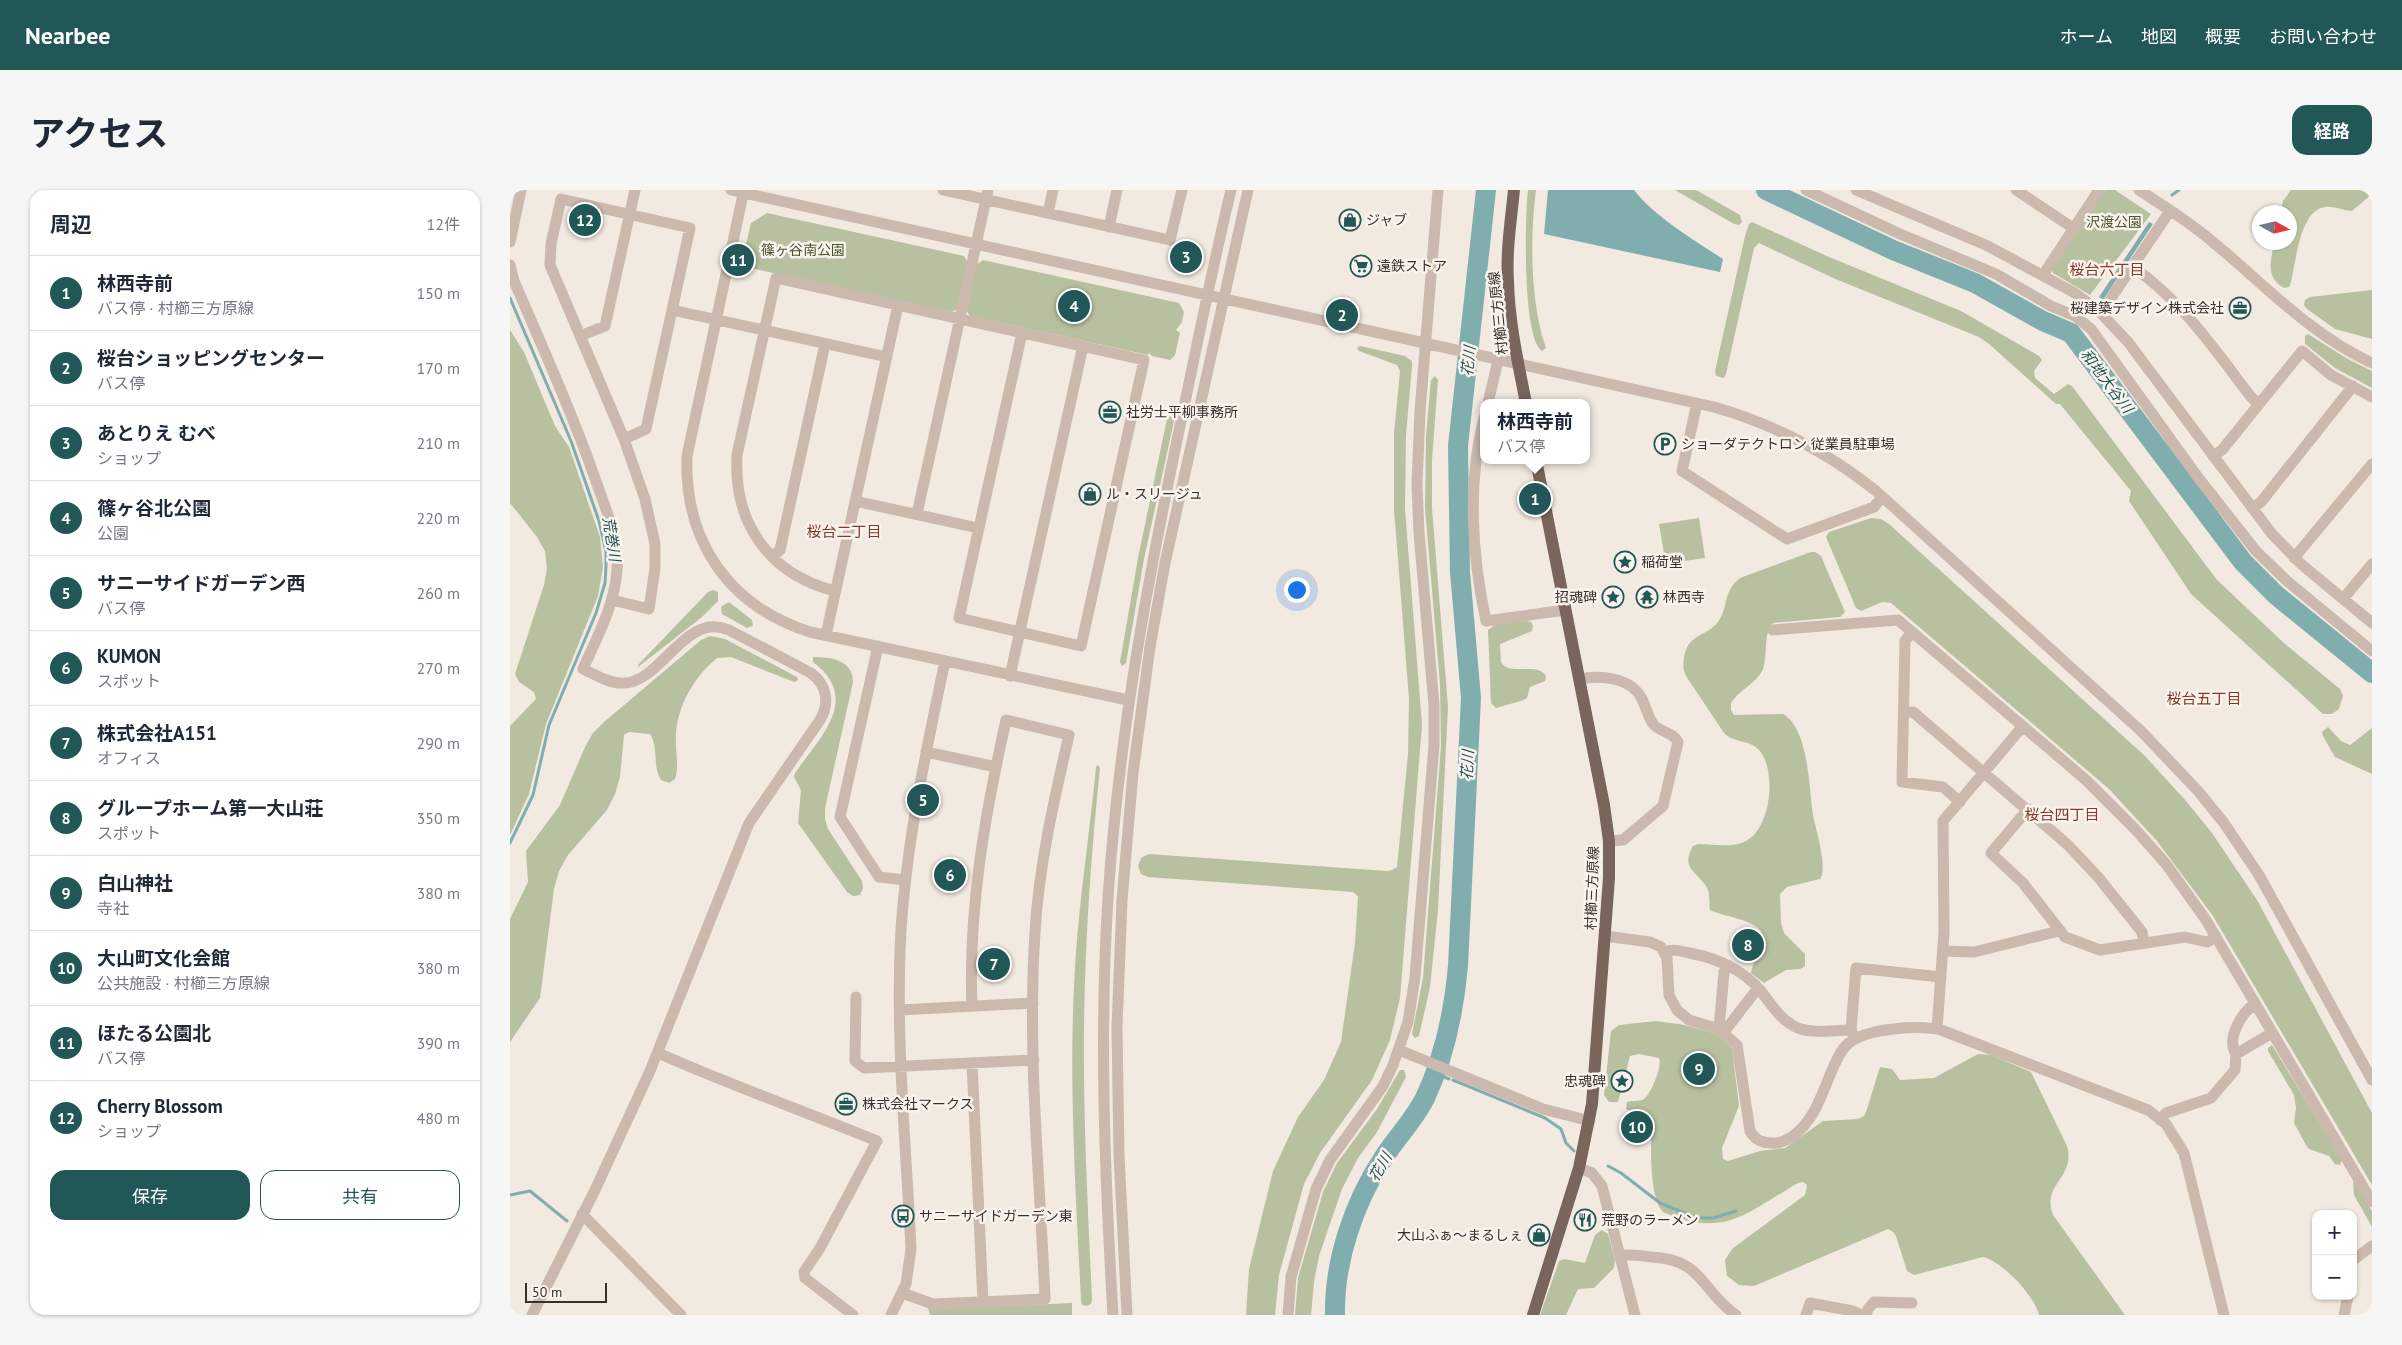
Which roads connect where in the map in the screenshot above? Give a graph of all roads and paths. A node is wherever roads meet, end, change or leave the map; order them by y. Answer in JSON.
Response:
{"nodes":[{"id":1,"x":521,"y":190,"type":"edge"},
{"id":2,"x":635,"y":190,"type":"edge"},
{"id":3,"x":731,"y":190,"type":"edge"},
{"id":4,"x":943,"y":190,"type":"edge"},
{"id":5,"x":1053,"y":190,"type":"edge"},
{"id":6,"x":1117,"y":190,"type":"edge"},
{"id":7,"x":1182,"y":190,"type":"edge"},
{"id":8,"x":1231,"y":190,"type":"edge"},
{"id":9,"x":1248,"y":190,"type":"edge"},
{"id":10,"x":1438,"y":190,"type":"edge"},
{"id":11,"x":1514,"y":190,"type":"edge"},
{"id":12,"x":1806,"y":190,"type":"edge"},
{"id":13,"x":1856,"y":190,"type":"edge"},
{"id":14,"x":2016,"y":190,"type":"edge"},
{"id":15,"x":2099,"y":190,"type":"edge"},
{"id":16,"x":2139,"y":190,"type":"edge"},
{"id":17,"x":744,"y":191,"type":"edge"},
{"id":18,"x":1870,"y":193,"type":"edge"},
{"id":19,"x":987,"y":195,"type":"edge"},
{"id":20,"x":2170,"y":211,"type":"junction"},
{"id":21,"x":1048,"y":213,"type":"junction"},
{"id":22,"x":629,"y":214,"type":"junction"},
{"id":23,"x":1109,"y":227,"type":"junction"},
{"id":24,"x":2073,"y":228,"type":"junction"},
{"id":25,"x":510,"y":242,"type":"edge"},
{"id":26,"x":976,"y":244,"type":"junction"},
{"id":27,"x":510,"y":264,"type":"edge"},
{"id":28,"x":2133,"y":267,"type":"junction"},
{"id":29,"x":2043,"y":276,"type":"junction"},
{"id":30,"x":1208,"y":296,"type":"junction"},
{"id":31,"x":1225,"y":299,"type":"junction"},
{"id":32,"x":898,"y":305,"type":"junction"},
{"id":33,"x":672,"y":310,"type":"junction"},
{"id":34,"x":2100,"y":312,"type":"junction"},
{"id":35,"x":960,"y":319,"type":"junction"},
{"id":36,"x":716,"y":320,"type":"junction"},
{"id":37,"x":764,"y":330,"type":"junction"},
{"id":38,"x":1022,"y":333,"type":"junction"},
{"id":39,"x":580,"y":336,"type":"junction"},
{"id":40,"x":825,"y":344,"type":"junction"},
{"id":41,"x":1427,"y":344,"type":"junction"},
{"id":42,"x":1083,"y":346,"type":"junction"},
{"id":43,"x":887,"y":357,"type":"junction"},
{"id":44,"x":1498,"y":360,"type":"junction"},
{"id":45,"x":2372,"y":363,"type":"edge"},
{"id":46,"x":1519,"y":364,"type":"junction"},
{"id":47,"x":2352,"y":386,"type":"junction"},
{"id":48,"x":2372,"y":397,"type":"edge"},
{"id":49,"x":1489,"y":399,"type":"edge"},
{"id":50,"x":1525,"y":399,"type":"edge"},
{"id":51,"x":1697,"y":403,"type":"junction"},
{"id":52,"x":2259,"y":404,"type":"junction"},
{"id":53,"x":1480,"y":437,"type":"edge"},
{"id":54,"x":624,"y":439,"type":"junction"},
{"id":55,"x":2213,"y":456,"type":"junction"},
{"id":56,"x":1537,"y":464,"type":"edge"},
{"id":57,"x":2372,"y":464,"type":"edge"},
{"id":58,"x":1882,"y":497,"type":"junction"},
{"id":59,"x":855,"y":501,"type":"junction"},
{"id":60,"x":2252,"y":508,"type":"junction"},
{"id":61,"x":917,"y":514,"type":"junction"},
{"id":62,"x":978,"y":528,"type":"junction"},
{"id":63,"x":772,"y":557,"type":"junction"},
{"id":64,"x":2294,"y":558,"type":"junction"},
{"id":65,"x":2372,"y":564,"type":"edge"},
{"id":66,"x":835,"y":591,"type":"junction"},
{"id":67,"x":2343,"y":599,"type":"junction"},
{"id":68,"x":612,"y":600,"type":"junction"},
{"id":69,"x":1565,"y":610,"type":"junction"},
{"id":70,"x":2372,"y":623,"type":"edge"},
{"id":71,"x":1773,"y":630,"type":"dead end"},
{"id":72,"x":1020,"y":632,"type":"junction"},
{"id":73,"x":1912,"y":632,"type":"junction"},
{"id":74,"x":826,"y":635,"type":"junction"},
{"id":75,"x":878,"y":646,"type":"junction"},
{"id":76,"x":2372,"y":651,"type":"edge"},
{"id":77,"x":946,"y":661,"type":"junction"},
{"id":78,"x":1010,"y":676,"type":"junction"},
{"id":79,"x":1579,"y":679,"type":"junction"},
{"id":80,"x":1128,"y":700,"type":"junction"},
{"id":81,"x":1904,"y":712,"type":"junction"},
{"id":82,"x":2023,"y":726,"type":"junction"},
{"id":83,"x":926,"y":752,"type":"junction"},
{"id":84,"x":996,"y":767,"type":"junction"},
{"id":85,"x":1984,"y":773,"type":"junction"},
{"id":86,"x":1960,"y":802,"type":"junction"},
{"id":87,"x":2028,"y":809,"type":"junction"},
{"id":88,"x":1609,"y":841,"type":"junction"},
{"id":89,"x":906,"y":880,"type":"junction"},
{"id":90,"x":2059,"y":929,"type":"junction"},
{"id":91,"x":1605,"y":936,"type":"junction"},
{"id":92,"x":2216,"y":937,"type":"junction"},
{"id":93,"x":2144,"y":943,"type":"junction"},
{"id":94,"x":1943,"y":951,"type":"junction"},
{"id":95,"x":1665,"y":952,"type":"junction"},
{"id":96,"x":1728,"y":965,"type":"junction"},
{"id":97,"x":1941,"y":977,"type":"junction"},
{"id":98,"x":1758,"y":988,"type":"junction"},
{"id":99,"x":1033,"y":1003,"type":"junction"},
{"id":100,"x":852,"y":1004,"type":"dead end"},
{"id":101,"x":2255,"y":1004,"type":"junction"},
{"id":102,"x":972,"y":1006,"type":"junction"},
{"id":103,"x":900,"y":1010,"type":"junction"},
{"id":104,"x":1937,"y":1029,"type":"junction"},
{"id":105,"x":1722,"y":1030,"type":"junction"},
{"id":106,"x":2272,"y":1033,"type":"junction"},
{"id":107,"x":1853,"y":1034,"type":"junction"},
{"id":108,"x":1399,"y":1050,"type":"junction"},
{"id":109,"x":658,"y":1053,"type":"junction"},
{"id":110,"x":2236,"y":1054,"type":"junction"},
{"id":111,"x":1034,"y":1060,"type":"junction"},
{"id":112,"x":972,"y":1063,"type":"junction"},
{"id":113,"x":902,"y":1067,"type":"junction"},
{"id":114,"x":2372,"y":1080,"type":"edge"},
{"id":115,"x":2160,"y":1120,"type":"junction"},
{"id":116,"x":1590,"y":1121,"type":"junction"},
{"id":117,"x":1579,"y":1168,"type":"junction"},
{"id":118,"x":2372,"y":1202,"type":"edge"},
{"id":119,"x":582,"y":1214,"type":"junction"},
{"id":120,"x":2372,"y":1246,"type":"edge"},
{"id":121,"x":1620,"y":1256,"type":"junction"},
{"id":122,"x":2357,"y":1257,"type":"edge"},
{"id":123,"x":902,"y":1293,"type":"junction"},
{"id":124,"x":2347,"y":1300,"type":"edge"},
{"id":125,"x":983,"y":1302,"type":"junction"},
{"id":126,"x":1912,"y":1303,"type":"dead end"},
{"id":127,"x":532,"y":1315,"type":"edge"},
{"id":128,"x":681,"y":1315,"type":"edge"},
{"id":129,"x":853,"y":1315,"type":"edge"},
{"id":130,"x":891,"y":1315,"type":"edge"},
{"id":131,"x":1113,"y":1315,"type":"edge"},
{"id":132,"x":1127,"y":1315,"type":"edge"},
{"id":133,"x":1288,"y":1315,"type":"edge"},
{"id":134,"x":1533,"y":1315,"type":"edge"},
{"id":135,"x":1636,"y":1315,"type":"edge"},
{"id":136,"x":1736,"y":1315,"type":"edge"},
{"id":137,"x":1806,"y":1315,"type":"edge"},
{"id":138,"x":1862,"y":1315,"type":"edge"},
{"id":139,"x":1866,"y":1315,"type":"edge"},
{"id":140,"x":2224,"y":1315,"type":"edge"},
{"id":141,"x":2344,"y":1315,"type":"edge"}],
"edges":[{"from":1,"to":25,"type":"street"},
{"from":2,"to":22,"type":"street"},
{"from":3,"to":17,"type":"street"},
{"from":4,"to":19,"type":"street"},
{"from":5,"to":21,"type":"street"},
{"from":6,"to":23,"type":"street"},
{"from":7,"to":23,"type":"street"},
{"from":8,"to":30,"type":"street"},
{"from":9,"to":31,"type":"street"},
{"from":10,"to":41,"type":"street"},
{"from":11,"to":46,"type":"main road","name":"村櫛三方原線"},
{"from":12,"to":76,"type":"street"},
{"from":13,"to":18,"type":"street"},
{"from":14,"to":24,"type":"street"},
{"from":15,"to":24,"type":"street"},
{"from":16,"to":20,"type":"street"},
{"from":17,"to":26,"type":"street"},
{"from":17,"to":36,"type":"street"},
{"from":18,"to":29,"type":"street"},
{"from":19,"to":21,"type":"street"},
{"from":19,"to":26,"type":"street"},
{"from":20,"to":28,"type":"street"},
{"from":20,"to":45,"type":"street"},
{"from":21,"to":23,"type":"street"},
{"from":22,"to":33,"type":"street"},
{"from":22,"to":39,"type":"street"},
{"from":22,"to":39,"type":"street"},
{"from":24,"to":29,"type":"street"},
{"from":26,"to":30,"type":"street"},
{"from":26,"to":35,"type":"street"},
{"from":27,"to":68,"type":"street"},
{"from":28,"to":34,"type":"street"},
{"from":28,"to":52,"type":"street"},
{"from":29,"to":34,"type":"street"},
{"from":30,"to":31,"type":"street"},
{"from":30,"to":80,"type":"street"},
{"from":31,"to":41,"type":"street"},
{"from":31,"to":132,"type":"street"},
{"from":32,"to":35,"type":"street"},
{"from":32,"to":37,"type":"street"},
{"from":32,"to":43,"type":"street"},
{"from":33,"to":36,"type":"street"},
{"from":33,"to":54,"type":"street"},
{"from":34,"to":55,"type":"street"},
{"from":35,"to":38,"type":"street"},
{"from":35,"to":61,"type":"street"},
{"from":36,"to":37,"type":"street"},
{"from":36,"to":74,"type":"street"},
{"from":37,"to":40,"type":"street"},
{"from":37,"to":63,"type":"street"},
{"from":38,"to":42,"type":"street"},
{"from":38,"to":62,"type":"street"},
{"from":39,"to":54,"type":"street"},
{"from":40,"to":43,"type":"street"},
{"from":40,"to":63,"type":"street"},
{"from":41,"to":44,"type":"street"},
{"from":41,"to":108,"type":"street"},
{"from":42,"to":72,"type":"street"},
{"from":42,"to":72,"type":"street"},
{"from":43,"to":59,"type":"street"},
{"from":44,"to":46,"type":"street"},
{"from":44,"to":49,"type":"street"},
{"from":46,"to":50,"type":"main road","name":"村櫛三方原線"},
{"from":46,"to":51,"type":"street"},
{"from":47,"to":48,"type":"street"},
{"from":47,"to":52,"type":"street"},
{"from":47,"to":60,"type":"street"},
{"from":51,"to":58,"type":"street"},
{"from":51,"to":58,"type":"street"},
{"from":52,"to":55,"type":"street"},
{"from":53,"to":69,"type":"street"},
{"from":54,"to":68,"type":"street"},
{"from":55,"to":60,"type":"street"},
{"from":56,"to":69,"type":"main road","name":"村櫛三方原線"},
{"from":57,"to":64,"type":"street"},
{"from":58,"to":114,"type":"street"},
{"from":59,"to":61,"type":"street"},
{"from":59,"to":66,"type":"street"},
{"from":60,"to":64,"type":"street"},
{"from":61,"to":62,"type":"street"},
{"from":62,"to":72,"type":"street"},
{"from":63,"to":66,"type":"street"},
{"from":64,"to":67,"type":"street"},
{"from":65,"to":67,"type":"street"},
{"from":66,"to":74,"type":"street"},
{"from":67,"to":70,"type":"street"},
{"from":68,"to":109,"type":"street"},
{"from":69,"to":79,"type":"main road","name":"村櫛三方原線"},
{"from":71,"to":73,"type":"street"},
{"from":72,"to":78,"type":"street"},
{"from":73,"to":81,"type":"street"},
{"from":73,"to":82,"type":"street"},
{"from":74,"to":75,"type":"street"},
{"from":75,"to":77,"type":"street"},
{"from":75,"to":89,"type":"street"},
{"from":77,"to":78,"type":"street"},
{"from":77,"to":83,"type":"street"},
{"from":78,"to":80,"type":"street"},
{"from":79,"to":88,"type":"main road","name":"村櫛三方原線"},
{"from":79,"to":88,"type":"street"},
{"from":80,"to":131,"type":"street"},
{"from":81,"to":85,"type":"street"},
{"from":81,"to":86,"type":"street"},
{"from":82,"to":85,"type":"street"},
{"from":82,"to":92,"type":"street"},
{"from":83,"to":84,"type":"street"},
{"from":83,"to":89,"type":"street"},
{"from":84,"to":99,"type":"street"},
{"from":84,"to":102,"type":"street"},
{"from":85,"to":86,"type":"street"},
{"from":85,"to":87,"type":"street"},
{"from":86,"to":94,"type":"street"},
{"from":87,"to":90,"type":"street"},
{"from":87,"to":93,"type":"street"},
{"from":88,"to":91,"type":"main road","name":"村櫛三方原線"},
{"from":89,"to":103,"type":"street"},
{"from":90,"to":93,"type":"street"},
{"from":90,"to":94,"type":"street"},
{"from":91,"to":95,"type":"street"},
{"from":91,"to":116,"type":"main road","name":"村櫛三方原線"},
{"from":92,"to":93,"type":"street"},
{"from":92,"to":101,"type":"street"},
{"from":94,"to":97,"type":"street"},
{"from":95,"to":96,"type":"street"},
{"from":95,"to":105,"type":"street"},
{"from":96,"to":98,"type":"street"},
{"from":96,"to":105,"type":"street"},
{"from":97,"to":104,"type":"street"},
{"from":97,"to":107,"type":"street"},
{"from":98,"to":105,"type":"street"},
{"from":98,"to":107,"type":"street"},
{"from":99,"to":102,"type":"street"},
{"from":99,"to":111,"type":"street"},
{"from":100,"to":113,"type":"street"},
{"from":101,"to":106,"type":"street"},
{"from":101,"to":110,"type":"street"},
{"from":102,"to":103,"type":"street"},
{"from":103,"to":113,"type":"street"},
{"from":104,"to":107,"type":"street"},
{"from":104,"to":115,"type":"street"},
{"from":105,"to":107,"type":"street"},
{"from":106,"to":110,"type":"street"},
{"from":106,"to":118,"type":"street"},
{"from":108,"to":116,"type":"street"},
{"from":108,"to":133,"type":"street"},
{"from":109,"to":119,"type":"street"},
{"from":109,"to":129,"type":"street"},
{"from":110,"to":115,"type":"street"},
{"from":111,"to":112,"type":"street"},
{"from":111,"to":125,"type":"street"},
{"from":112,"to":113,"type":"street"},
{"from":112,"to":125,"type":"street"},
{"from":113,"to":123,"type":"street"},
{"from":115,"to":140,"type":"street"},
{"from":116,"to":117,"type":"main road","name":"村櫛三方原線"},
{"from":117,"to":121,"type":"street"},
{"from":117,"to":134,"type":"main road","name":"村櫛三方原線"},
{"from":119,"to":127,"type":"street"},
{"from":119,"to":128,"type":"street"},
{"from":120,"to":122,"type":"street"},
{"from":121,"to":135,"type":"street"},
{"from":121,"to":136,"type":"street"},
{"from":123,"to":125,"type":"street"},
{"from":123,"to":130,"type":"street"},
{"from":124,"to":141,"type":"street"},
{"from":126,"to":139,"type":"street"},
{"from":137,"to":138,"type":"street"}]}
